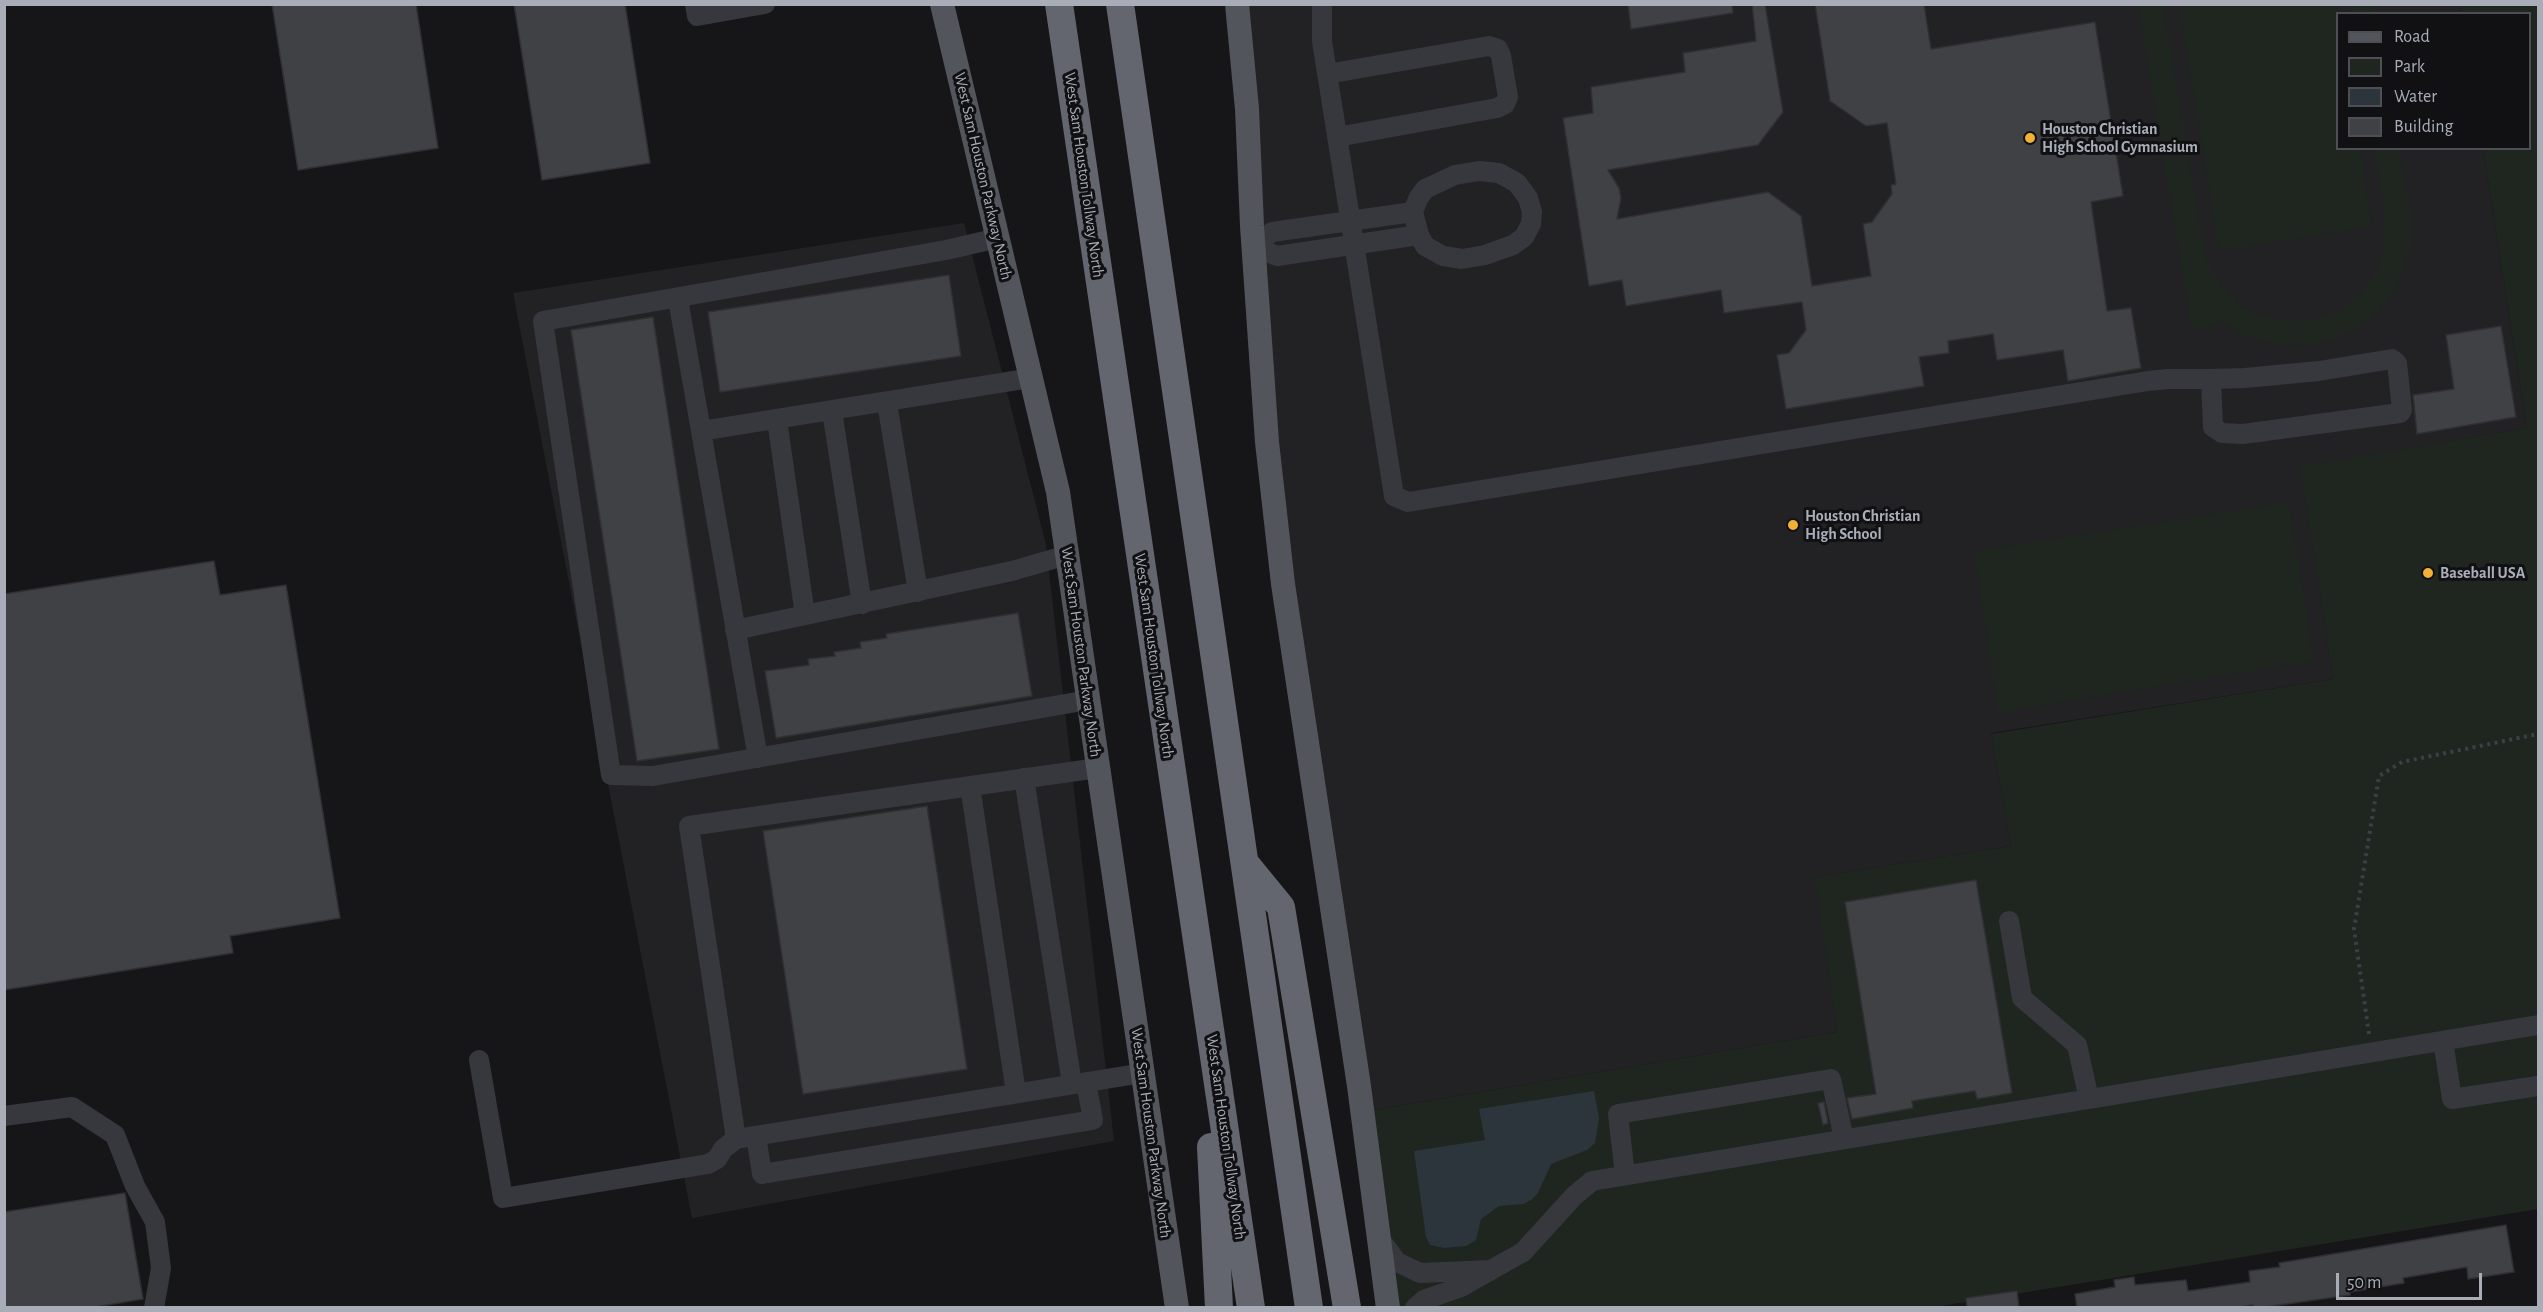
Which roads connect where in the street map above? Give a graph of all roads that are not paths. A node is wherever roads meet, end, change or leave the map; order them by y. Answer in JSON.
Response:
{"nodes":[{"id":1,"x":695,"y":4,"type":"edge"},
{"id":2,"x":765,"y":4,"type":"edge"},
{"id":3,"x":942,"y":4,"type":"edge"},
{"id":4,"x":1059,"y":4,"type":"edge"},
{"id":5,"x":1120,"y":4,"type":"edge"},
{"id":6,"x":1237,"y":4,"type":"edge"},
{"id":7,"x":1322,"y":4,"type":"edge"},
{"id":8,"x":1327,"y":74,"type":"junction"},
{"id":9,"x":1337,"y":137,"type":"junction"},
{"id":10,"x":1413,"y":212,"type":"junction"},
{"id":11,"x":1350,"y":221,"type":"junction"},
{"id":12,"x":1419,"y":235,"type":"junction"},
{"id":13,"x":998,"y":238,"type":"junction"},
{"id":14,"x":1354,"y":244,"type":"junction"},
{"id":15,"x":1253,"y":246,"type":"junction"},
{"id":16,"x":678,"y":299,"type":"junction"},
{"id":17,"x":1031,"y":378,"type":"junction"},
{"id":18,"x":2211,"y":379,"type":"junction"},
{"id":19,"x":887,"y":403,"type":"junction"},
{"id":20,"x":832,"y":411,"type":"junction"},
{"id":21,"x":777,"y":420,"type":"junction"},
{"id":22,"x":701,"y":431,"type":"junction"},
{"id":23,"x":1067,"y":555,"type":"junction"},
{"id":24,"x":918,"y":592,"type":"junction"},
{"id":25,"x":861,"y":604,"type":"junction"},
{"id":26,"x":805,"y":615,"type":"junction"},
{"id":27,"x":735,"y":630,"type":"junction"},
{"id":28,"x":1088,"y":700,"type":"junction"},
{"id":29,"x":758,"y":758,"type":"junction"},
{"id":30,"x":1098,"y":768,"type":"junction"},
{"id":31,"x":1024,"y":778,"type":"junction"},
{"id":32,"x":970,"y":786,"type":"junction"},
{"id":33,"x":1245,"y":862,"type":"junction"},
{"id":34,"x":2009,"y":921,"type":"dead end"},
{"id":35,"x":1202,"y":974,"type":"junction"},
{"id":36,"x":2538,"y":1025,"type":"edge"},
{"id":37,"x":2443,"y":1041,"type":"junction"},
{"id":38,"x":479,"y":1060,"type":"dead end"},
{"id":39,"x":1143,"y":1073,"type":"junction"},
{"id":40,"x":1079,"y":1083,"type":"junction"},
{"id":41,"x":2538,"y":1086,"type":"edge"},
{"id":42,"x":1016,"y":1093,"type":"junction"},
{"id":43,"x":2089,"y":1099,"type":"junction"},
{"id":44,"x":4,"y":1116,"type":"edge"},
{"id":45,"x":746,"y":1138,"type":"junction"},
{"id":46,"x":1844,"y":1139,"type":"junction"},
{"id":47,"x":1625,"y":1175,"type":"junction"},
{"id":48,"x":1379,"y":1238,"type":"junction"},
{"id":49,"x":1491,"y":1270,"type":"junction"},
{"id":50,"x":154,"y":1308,"type":"edge"},
{"id":51,"x":1177,"y":1308,"type":"edge"},
{"id":52,"x":1219,"y":1308,"type":"edge"},
{"id":53,"x":1251,"y":1308,"type":"edge"},
{"id":54,"x":1310,"y":1308,"type":"edge"},
{"id":55,"x":1347,"y":1308,"type":"edge"},
{"id":56,"x":1388,"y":1308,"type":"edge"},
{"id":57,"x":1415,"y":1308,"type":"edge"}],
"edges":[{"from":1,"to":2,"type":"lane"},
{"from":3,"to":13,"type":"main road","name":"West Sam Houston Parkway North"},
{"from":4,"to":35,"type":"highway","name":"West Sam Houston Tollway North"},
{"from":5,"to":33,"type":"highway"},
{"from":6,"to":15,"type":"main road"},
{"from":7,"to":8,"type":"lane"},
{"from":8,"to":9,"type":"lane"},
{"from":8,"to":9,"type":"lane"},
{"from":9,"to":11,"type":"lane"},
{"from":10,"to":11,"type":"lane"},
{"from":10,"to":12,"type":"lane"},
{"from":10,"to":12,"type":"lane"},
{"from":11,"to":14,"type":"lane"},
{"from":11,"to":15,"type":"lane"},
{"from":12,"to":14,"type":"lane"},
{"from":13,"to":16,"type":"lane"},
{"from":13,"to":17,"type":"main road","name":"West Sam Houston Parkway North"},
{"from":14,"to":15,"type":"lane"},
{"from":14,"to":18,"type":"lane"},
{"from":15,"to":48,"type":"main road"},
{"from":16,"to":22,"type":"lane"},
{"from":16,"to":29,"type":"lane"},
{"from":17,"to":19,"type":"lane"},
{"from":17,"to":23,"type":"main road","name":"West Sam Houston Parkway North"},
{"from":18,"to":18,"type":"lane"},
{"from":19,"to":20,"type":"lane"},
{"from":19,"to":24,"type":"lane"},
{"from":20,"to":21,"type":"lane"},
{"from":20,"to":25,"type":"lane"},
{"from":21,"to":22,"type":"lane"},
{"from":21,"to":26,"type":"lane"},
{"from":22,"to":27,"type":"lane"},
{"from":23,"to":24,"type":"lane"},
{"from":23,"to":28,"type":"main road","name":"West Sam Houston Parkway North"},
{"from":24,"to":25,"type":"lane"},
{"from":25,"to":26,"type":"lane"},
{"from":26,"to":27,"type":"lane"},
{"from":27,"to":29,"type":"lane"},
{"from":28,"to":29,"type":"lane"},
{"from":28,"to":30,"type":"main road","name":"West Sam Houston Parkway North"},
{"from":30,"to":31,"type":"lane"},
{"from":30,"to":39,"type":"main road","name":"West Sam Houston Parkway North"},
{"from":31,"to":32,"type":"lane"},
{"from":31,"to":40,"type":"lane"},
{"from":32,"to":42,"type":"lane"},
{"from":32,"to":45,"type":"lane"},
{"from":33,"to":54,"type":"highway"},
{"from":33,"to":55,"type":"highway"},
{"from":34,"to":43,"type":"lane"},
{"from":35,"to":52,"type":"highway"},
{"from":35,"to":53,"type":"highway","name":"West Sam Houston Tollway North"},
{"from":36,"to":37,"type":"lane"},
{"from":37,"to":41,"type":"lane"},
{"from":37,"to":43,"type":"lane"},
{"from":38,"to":45,"type":"lane"},
{"from":39,"to":40,"type":"lane"},
{"from":39,"to":51,"type":"main road","name":"West Sam Houston Parkway North"},
{"from":40,"to":42,"type":"lane"},
{"from":40,"to":45,"type":"lane"},
{"from":42,"to":45,"type":"lane"},
{"from":43,"to":46,"type":"lane"},
{"from":44,"to":50,"type":"lane"},
{"from":46,"to":47,"type":"lane"},
{"from":46,"to":47,"type":"lane"},
{"from":47,"to":49,"type":"lane"},
{"from":48,"to":49,"type":"lane"},
{"from":48,"to":56,"type":"main road"},
{"from":49,"to":57,"type":"lane"}]}
